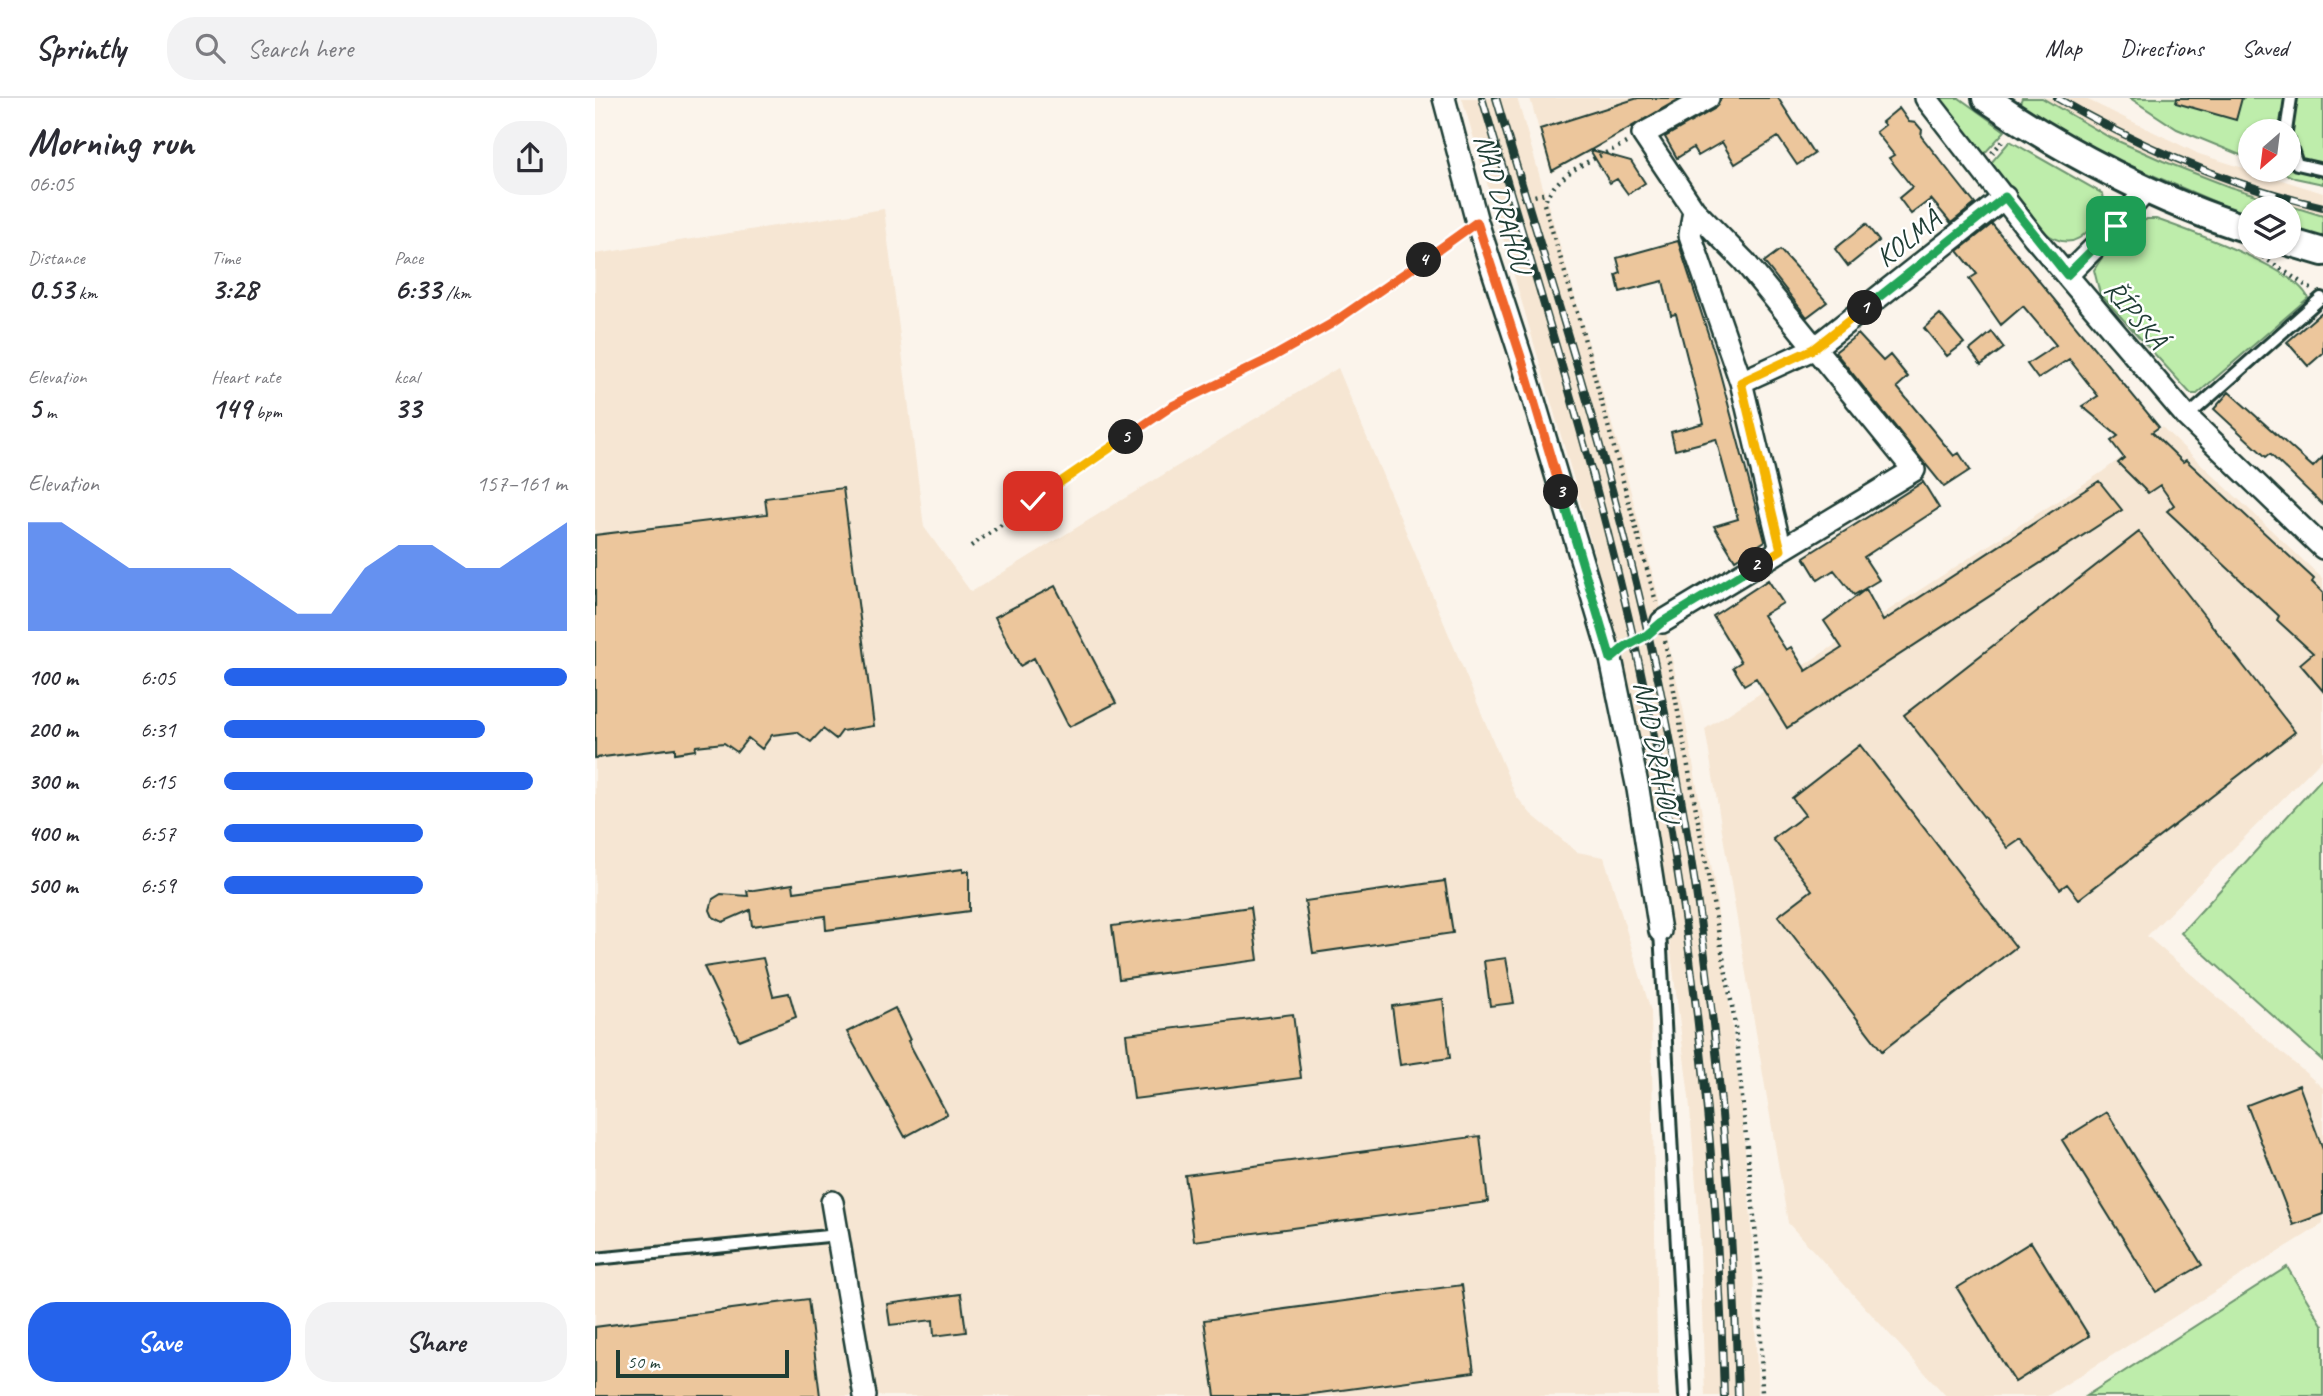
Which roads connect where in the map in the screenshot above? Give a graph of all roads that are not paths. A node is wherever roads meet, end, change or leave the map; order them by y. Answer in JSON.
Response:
{"nodes":[{"id":1,"x":1444,"y":98,"type":"edge"},
{"id":2,"x":1707,"y":98,"type":"edge"},
{"id":3,"x":1926,"y":98,"type":"edge"},
{"id":4,"x":1986,"y":98,"type":"edge"},
{"id":5,"x":2291,"y":98,"type":"edge"},
{"id":6,"x":2288,"y":119,"type":"edge"},
{"id":7,"x":2301,"y":165,"type":"edge"},
{"id":8,"x":2323,"y":170,"type":"edge"},
{"id":9,"x":2147,"y":189,"type":"junction"},
{"id":10,"x":2005,"y":197,"type":"junction"},
{"id":11,"x":1694,"y":210,"type":"junction"},
{"id":12,"x":2238,"y":225,"type":"edge"},
{"id":13,"x":2301,"y":246,"type":"edge"},
{"id":14,"x":2323,"y":252,"type":"edge"},
{"id":15,"x":2067,"y":275,"type":"junction"},
{"id":16,"x":2321,"y":298,"type":"dead end"},
{"id":17,"x":1813,"y":349,"type":"junction"},
{"id":18,"x":1741,"y":382,"type":"junction"},
{"id":19,"x":2187,"y":417,"type":"junction"},
{"id":20,"x":2323,"y":548,"type":"edge"},
{"id":21,"x":1781,"y":550,"type":"junction"},
{"id":22,"x":1662,"y":622,"type":"road end"},
{"id":23,"x":1660,"y":931,"type":"joint"},
{"id":24,"x":832,"y":1202,"type":"dead end"},
{"id":25,"x":838,"y":1235,"type":"junction"},
{"id":26,"x":595,"y":1259,"type":"edge"},
{"id":27,"x":865,"y":1396,"type":"edge"},
{"id":28,"x":1685,"y":1396,"type":"edge"}],
"edges":[{"from":1,"to":23,"type":"street","name":"NAD DRAHOU"},
{"from":2,"to":11,"type":"street"},
{"from":3,"to":10,"type":"street","name":"ŘÍPSKÁ"},
{"from":4,"to":9,"type":"street"},
{"from":5,"to":6,"type":"lane"},
{"from":7,"to":8,"type":"lane"},
{"from":9,"to":12,"type":"street"},
{"from":9,"to":15,"type":"street"},
{"from":10,"to":15,"type":"street","name":"ŘÍPSKÁ"},
{"from":10,"to":17,"type":"street","name":"KOLMÁ"},
{"from":11,"to":17,"type":"street"},
{"from":11,"to":18,"type":"street"},
{"from":13,"to":14,"type":"street"},
{"from":15,"to":19,"type":"street","name":"ŘÍPSKÁ"},
{"from":16,"to":19,"type":"lane"},
{"from":17,"to":18,"type":"street","name":"KOLMÁ"},
{"from":17,"to":21,"type":"street"},
{"from":18,"to":21,"type":"street"},
{"from":19,"to":20,"type":"street","name":"ŘÍPSKÁ"},
{"from":21,"to":22,"type":"street"},
{"from":23,"to":28,"type":"lane","name":"NAD DRAHOU"},
{"from":24,"to":25,"type":"street"},
{"from":25,"to":26,"type":"lane"},
{"from":25,"to":27,"type":"street"}]}
